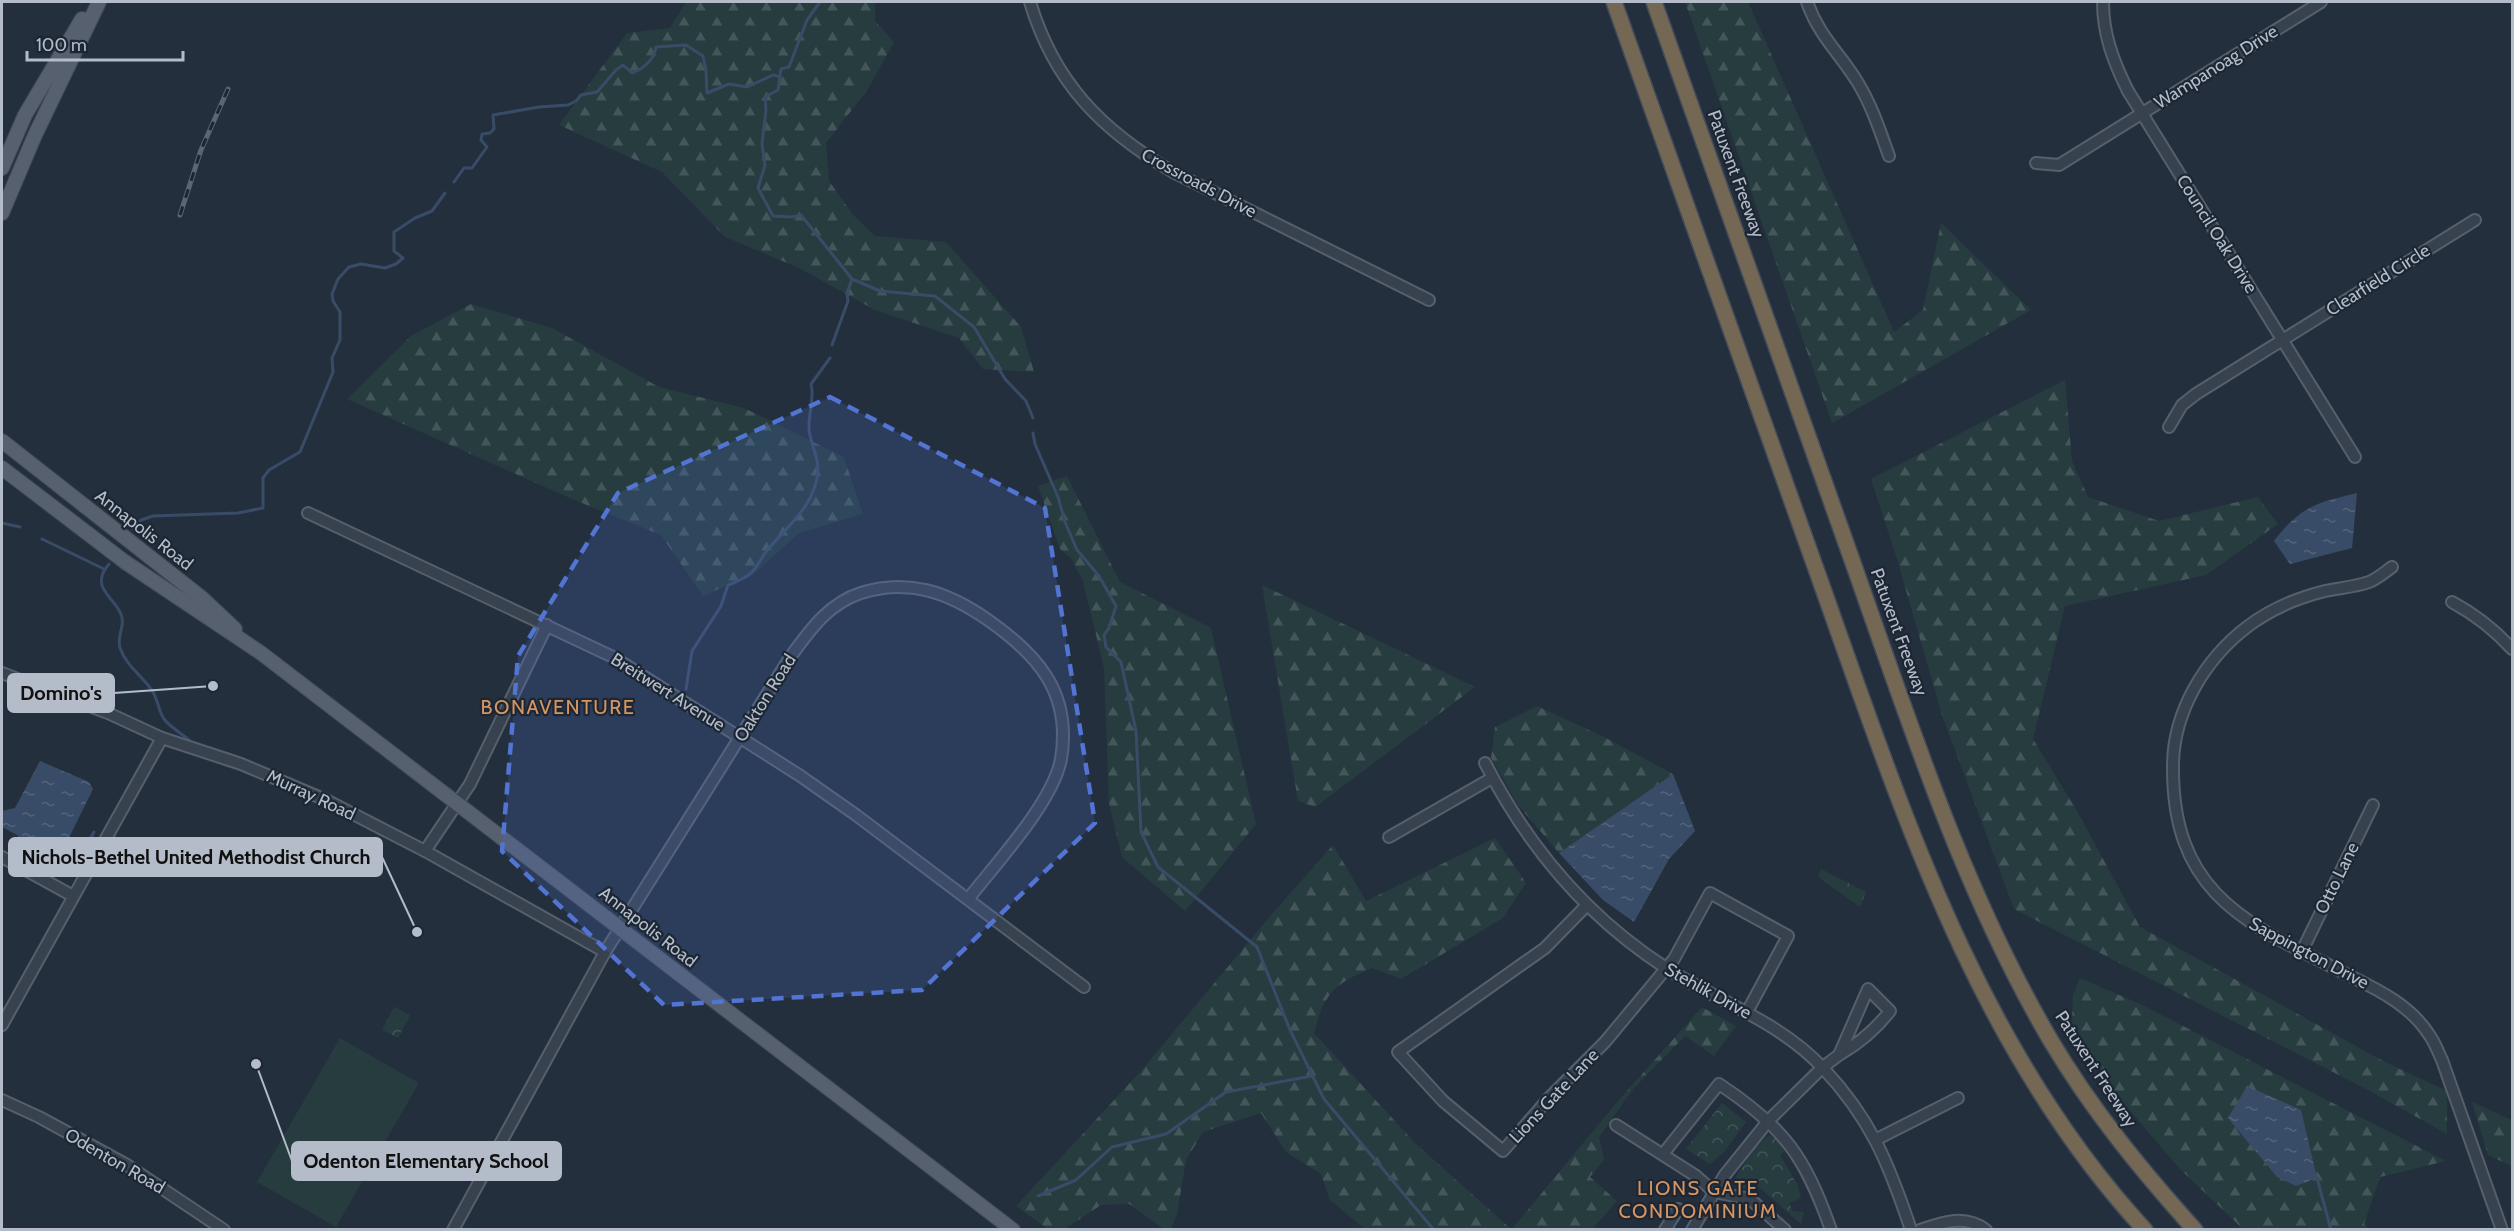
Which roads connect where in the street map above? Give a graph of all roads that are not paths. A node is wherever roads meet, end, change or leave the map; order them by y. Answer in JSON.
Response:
{"nodes":[{"id":1,"x":92,"y":2,"type":"edge"},
{"id":2,"x":99,"y":2,"type":"edge"},
{"id":3,"x":1030,"y":2,"type":"edge"},
{"id":4,"x":1614,"y":2,"type":"edge"},
{"id":5,"x":1654,"y":2,"type":"edge"},
{"id":6,"x":1806,"y":2,"type":"edge"},
{"id":7,"x":2103,"y":2,"type":"edge"},
{"id":8,"x":2321,"y":2,"type":"edge"},
{"id":9,"x":2142,"y":113,"type":"junction"},
{"id":10,"x":1889,"y":156,"type":"dead end"},
{"id":11,"x":2036,"y":163,"type":"dead end"},
{"id":12,"x":2,"y":168,"type":"edge"},
{"id":13,"x":2,"y":213,"type":"edge"},
{"id":14,"x":2475,"y":220,"type":"dead end"},
{"id":15,"x":1430,"y":300,"type":"dead end"},
{"id":16,"x":2282,"y":339,"type":"junction"},
{"id":17,"x":2169,"y":427,"type":"dead end"},
{"id":18,"x":2,"y":438,"type":"edge"},
{"id":19,"x":2355,"y":457,"type":"dead end"},
{"id":20,"x":2,"y":468,"type":"edge"},
{"id":21,"x":8,"y":476,"type":"edge"},
{"id":22,"x":308,"y":513,"type":"dead end"},
{"id":23,"x":2392,"y":567,"type":"dead end"},
{"id":24,"x":2452,"y":602,"type":"dead end"},
{"id":25,"x":547,"y":625,"type":"junction"},
{"id":26,"x":2512,"y":649,"type":"edge"},
{"id":27,"x":261,"y":653,"type":"junction"},
{"id":28,"x":2,"y":674,"type":"edge"},
{"id":29,"x":162,"y":738,"type":"junction"},
{"id":30,"x":740,"y":738,"type":"junction"},
{"id":31,"x":1485,"y":763,"type":"dead end"},
{"id":32,"x":1492,"y":778,"type":"junction"},
{"id":33,"x":457,"y":804,"type":"junction"},
{"id":34,"x":2373,"y":805,"type":"dead end"},
{"id":35,"x":1389,"y":837,"type":"dead end"},
{"id":36,"x":425,"y":850,"type":"junction"},
{"id":37,"x":2,"y":857,"type":"edge"},
{"id":38,"x":73,"y":896,"type":"junction"},
{"id":39,"x":969,"y":898,"type":"junction"},
{"id":40,"x":1586,"y":906,"type":"junction"},
{"id":41,"x":620,"y":928,"type":"junction"},
{"id":42,"x":2302,"y":951,"type":"junction"},
{"id":43,"x":605,"y":952,"type":"junction"},
{"id":44,"x":1667,"y":969,"type":"junction"},
{"id":45,"x":1084,"y":987,"type":"dead end"},
{"id":46,"x":1747,"y":1012,"type":"junction"},
{"id":47,"x":2,"y":1025,"type":"edge"},
{"id":48,"x":1839,"y":1055,"type":"junction"},
{"id":49,"x":1823,"y":1067,"type":"junction"},
{"id":50,"x":1958,"y":1098,"type":"dead end"},
{"id":51,"x":2,"y":1100,"type":"edge"},
{"id":52,"x":1769,"y":1120,"type":"junction"},
{"id":53,"x":1616,"y":1125,"type":"dead end"},
{"id":54,"x":1877,"y":1139,"type":"junction"},
{"id":55,"x":1663,"y":1154,"type":"junction"},
{"id":56,"x":1714,"y":1192,"type":"junction"},
{"id":57,"x":1678,"y":1209,"type":"dead end"},
{"id":58,"x":225,"y":1230,"type":"edge"},
{"id":59,"x":453,"y":1230,"type":"edge"},
{"id":60,"x":1013,"y":1230,"type":"edge"},
{"id":61,"x":1665,"y":1230,"type":"edge"},
{"id":62,"x":1692,"y":1230,"type":"edge"},
{"id":63,"x":1785,"y":1230,"type":"edge"},
{"id":64,"x":1831,"y":1230,"type":"edge"},
{"id":65,"x":1911,"y":1230,"type":"edge"},
{"id":66,"x":1920,"y":1230,"type":"edge"},
{"id":67,"x":1986,"y":1230,"type":"edge"},
{"id":68,"x":2145,"y":1230,"type":"edge"},
{"id":69,"x":2195,"y":1230,"type":"edge"},
{"id":70,"x":2502,"y":1230,"type":"edge"}],
"edges":[{"from":1,"to":12,"type":"main road"},
{"from":2,"to":13,"type":"main road"},
{"from":3,"to":15,"type":"street","name":"Crossroads Drive"},
{"from":4,"to":68,"type":"highway"},
{"from":5,"to":69,"type":"highway","name":"Patuxent Freeway"},
{"from":6,"to":10,"type":"street"},
{"from":7,"to":9,"type":"street","name":"Council Oak Drive"},
{"from":8,"to":9,"type":"street","name":"Wampanoag Drive"},
{"from":9,"to":11,"type":"street","name":"Wampanoag Drive"},
{"from":9,"to":16,"type":"street","name":"Council Oak Drive"},
{"from":14,"to":16,"type":"street","name":"Clearfield Circle"},
{"from":16,"to":17,"type":"street","name":"Clearfield Circle"},
{"from":16,"to":19,"type":"street","name":"Council Oak Drive"},
{"from":18,"to":27,"type":"main road","name":"Annapolis Road"},
{"from":20,"to":21,"type":"main road","name":"Annapolis Road"},
{"from":21,"to":27,"type":"main road","name":"Annapolis Road"},
{"from":22,"to":25,"type":"street","name":"Breitwert Avenue"},
{"from":23,"to":42,"type":"street","name":"Sappington Drive"},
{"from":24,"to":26,"type":"street"},
{"from":25,"to":30,"type":"street","name":"Breitwert Avenue"},
{"from":25,"to":33,"type":"street"},
{"from":27,"to":33,"type":"main road","name":"Annapolis Road"},
{"from":28,"to":29,"type":"street","name":"Murray Road"},
{"from":29,"to":36,"type":"street","name":"Murray Road"},
{"from":29,"to":38,"type":"street"},
{"from":30,"to":39,"type":"street","name":"Breitwert Avenue"},
{"from":30,"to":39,"type":"street","name":"Oakton Road"},
{"from":30,"to":41,"type":"street","name":"Oakton Road"},
{"from":31,"to":32,"type":"street","name":"Stehlik Drive"},
{"from":32,"to":35,"type":"street"},
{"from":32,"to":40,"type":"street","name":"Stehlik Drive"},
{"from":33,"to":36,"type":"street"},
{"from":33,"to":41,"type":"main road","name":"Annapolis Road"},
{"from":34,"to":42,"type":"street","name":"Otto Lane"},
{"from":36,"to":43,"type":"street","name":"Murray Road"},
{"from":37,"to":38,"type":"street"},
{"from":38,"to":47,"type":"street"},
{"from":39,"to":45,"type":"street","name":"Breitwert Avenue"},
{"from":40,"to":44,"type":"street","name":"Stehlik Drive"},
{"from":40,"to":44,"type":"street","name":"Lions Gate Lane"},
{"from":41,"to":43,"type":"street","name":"Oakton Road"},
{"from":41,"to":60,"type":"main road","name":"Annapolis Road"},
{"from":42,"to":70,"type":"street","name":"Sappington Drive"},
{"from":43,"to":59,"type":"street","name":"Oakton Road"},
{"from":44,"to":46,"type":"street","name":"Stehlik Drive"},
{"from":44,"to":46,"type":"street"},
{"from":46,"to":49,"type":"street","name":"Stehlik Drive"},
{"from":48,"to":48,"type":"street"},
{"from":48,"to":49,"type":"street"},
{"from":49,"to":52,"type":"street"},
{"from":49,"to":54,"type":"street","name":"Stehlik Drive"},
{"from":50,"to":54,"type":"street"},
{"from":51,"to":58,"type":"street","name":"Odenton Road"},
{"from":52,"to":55,"type":"street"},
{"from":52,"to":56,"type":"street"},
{"from":52,"to":64,"type":"street"},
{"from":53,"to":55,"type":"street"},
{"from":54,"to":65,"type":"street","name":"Stehlik Drive"},
{"from":55,"to":56,"type":"street"},
{"from":56,"to":62,"type":"street"},
{"from":56,"to":63,"type":"street"},
{"from":57,"to":61,"type":"street"},
{"from":66,"to":67,"type":"street"}]}
